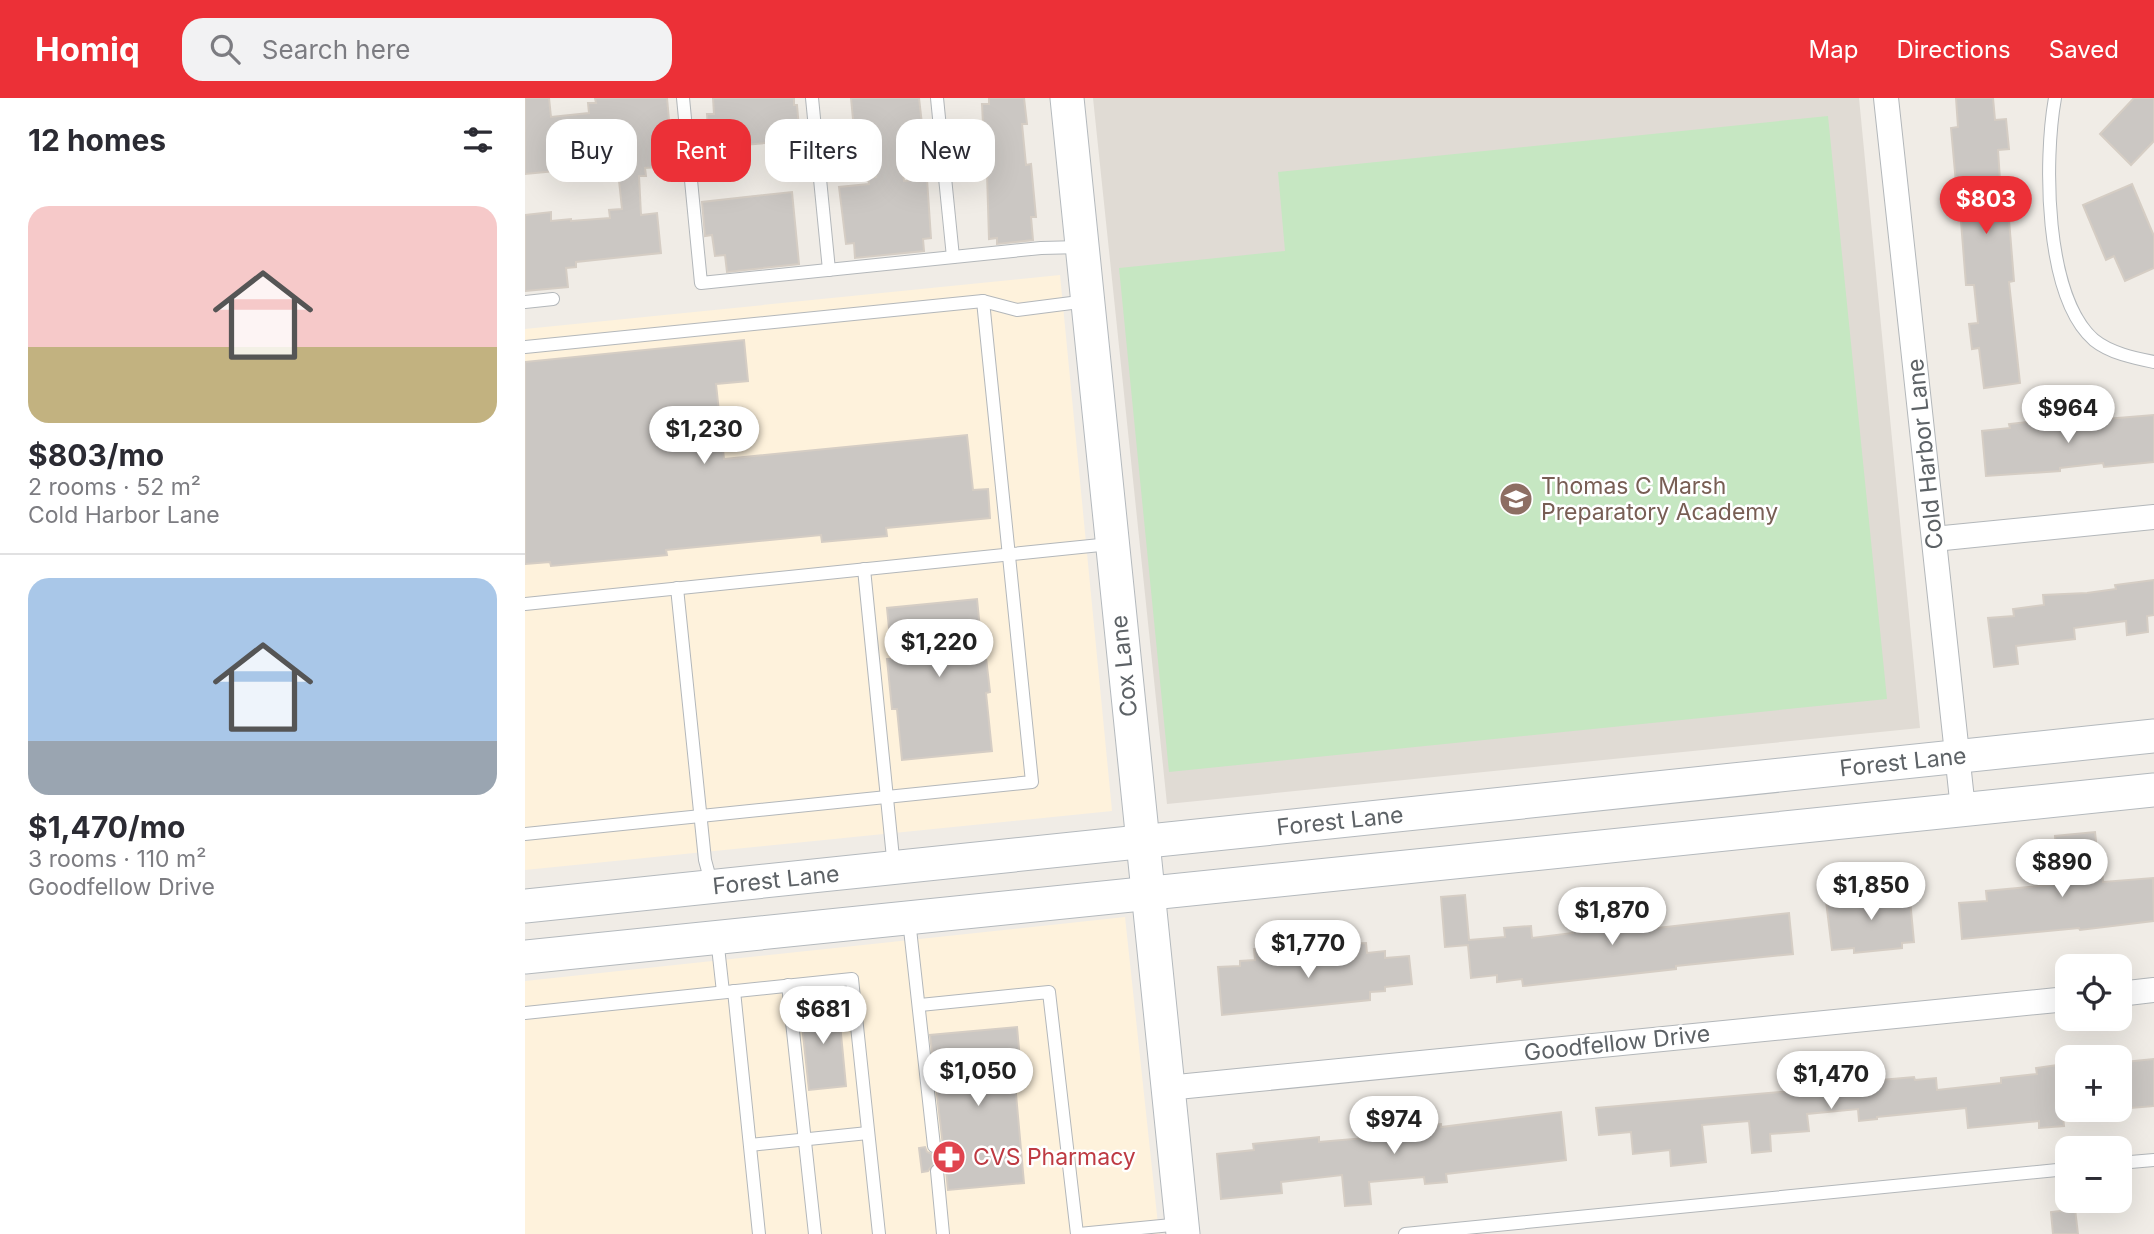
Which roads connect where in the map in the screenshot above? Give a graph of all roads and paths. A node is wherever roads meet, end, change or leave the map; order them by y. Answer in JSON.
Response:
{"nodes":[{"id":1,"x":683,"y":98,"type":"edge"},
{"id":2,"x":812,"y":98,"type":"edge"},
{"id":3,"x":937,"y":98,"type":"edge"},
{"id":4,"x":1067,"y":98,"type":"edge"},
{"id":5,"x":1886,"y":98,"type":"edge"},
{"id":6,"x":2055,"y":98,"type":"edge"},
{"id":7,"x":1082,"y":247,"type":"junction"},
{"id":8,"x":953,"y":257,"type":"junction"},
{"id":9,"x":829,"y":270,"type":"junction"},
{"id":10,"x":553,"y":299,"type":"dead end"},
{"id":11,"x":983,"y":301,"type":"junction"},
{"id":12,"x":1087,"y":301,"type":"junction"},
{"id":13,"x":525,"y":302,"type":"edge"},
{"id":14,"x":525,"y":347,"type":"edge"},
{"id":15,"x":2154,"y":362,"type":"edge"},
{"id":16,"x":2154,"y":517,"type":"edge"},
{"id":17,"x":1934,"y":539,"type":"junction"},
{"id":18,"x":1112,"y":544,"type":"junction"},
{"id":19,"x":1009,"y":554,"type":"junction"},
{"id":20,"x":864,"y":569,"type":"junction"},
{"id":21,"x":677,"y":588,"type":"junction"},
{"id":22,"x":525,"y":604,"type":"edge"},
{"id":23,"x":2154,"y":736,"type":"edge"},
{"id":24,"x":1957,"y":757,"type":"junction"},
{"id":25,"x":2154,"y":790,"type":"edge"},
{"id":26,"x":887,"y":797,"type":"junction"},
{"id":27,"x":1963,"y":809,"type":"junction"},
{"id":28,"x":700,"y":816,"type":"junction"},
{"id":29,"x":525,"y":834,"type":"edge"},
{"id":30,"x":1142,"y":842,"type":"junction"},
{"id":31,"x":894,"y":867,"type":"junction"},
{"id":32,"x":712,"y":886,"type":"junction"},
{"id":33,"x":1147,"y":892,"type":"junction"},
{"id":34,"x":525,"y":906,"type":"edge"},
{"id":35,"x":909,"y":920,"type":"junction"},
{"id":36,"x":717,"y":938,"type":"junction"},
{"id":37,"x":525,"y":957,"type":"edge"},
{"id":38,"x":788,"y":985,"type":"junction"},
{"id":39,"x":2154,"y":990,"type":"edge"},
{"id":40,"x":729,"y":991,"type":"junction"},
{"id":41,"x":2132,"y":992,"type":"edge"},
{"id":42,"x":2055,"y":1000,"type":"edge"},
{"id":43,"x":920,"y":1005,"type":"junction"},
{"id":44,"x":525,"y":1013,"type":"edge"},
{"id":45,"x":1167,"y":1088,"type":"junction"},
{"id":46,"x":868,"y":1133,"type":"junction"},
{"id":47,"x":806,"y":1139,"type":"junction"},
{"id":48,"x":750,"y":1145,"type":"junction"},
{"id":49,"x":934,"y":1146,"type":"dead end"},
{"id":50,"x":2154,"y":1160,"type":"edge"},
{"id":51,"x":2132,"y":1162,"type":"edge"},
{"id":52,"x":2055,"y":1170,"type":"edge"},
{"id":53,"x":937,"y":1171,"type":"dead end"},
{"id":54,"x":1183,"y":1229,"type":"edge"},
{"id":55,"x":759,"y":1234,"type":"edge"},
{"id":56,"x":815,"y":1234,"type":"edge"},
{"id":57,"x":879,"y":1234,"type":"edge"},
{"id":58,"x":943,"y":1234,"type":"edge"},
{"id":59,"x":1078,"y":1234,"type":"edge"},
{"id":60,"x":1405,"y":1234,"type":"edge"}],
"edges":[{"from":1,"to":9,"type":"lane"},
{"from":2,"to":9,"type":"lane"},
{"from":3,"to":8,"type":"lane"},
{"from":4,"to":7,"type":"main road","name":"Cox Lane"},
{"from":5,"to":17,"type":"street","name":"Cold Harbor Lane"},
{"from":6,"to":15,"type":"lane"},
{"from":7,"to":8,"type":"lane"},
{"from":7,"to":12,"type":"main road","name":"Cox Lane"},
{"from":8,"to":9,"type":"lane"},
{"from":10,"to":13,"type":"lane"},
{"from":11,"to":12,"type":"lane"},
{"from":11,"to":14,"type":"lane"},
{"from":11,"to":19,"type":"lane"},
{"from":12,"to":18,"type":"main road","name":"Cox Lane"},
{"from":16,"to":17,"type":"street"},
{"from":17,"to":24,"type":"street","name":"Cold Harbor Lane"},
{"from":18,"to":19,"type":"lane"},
{"from":18,"to":30,"type":"main road","name":"Cox Lane"},
{"from":19,"to":20,"type":"lane"},
{"from":19,"to":26,"type":"lane"},
{"from":20,"to":21,"type":"lane"},
{"from":20,"to":26,"type":"lane"},
{"from":21,"to":22,"type":"lane"},
{"from":21,"to":28,"type":"lane"},
{"from":23,"to":24,"type":"main road","name":"Forest Lane"},
{"from":24,"to":27,"type":"street","name":"Cold Harbor Lane"},
{"from":24,"to":30,"type":"main road","name":"Forest Lane"},
{"from":25,"to":27,"type":"main road"},
{"from":26,"to":28,"type":"lane"},
{"from":26,"to":31,"type":"lane"},
{"from":27,"to":33,"type":"main road"},
{"from":28,"to":29,"type":"lane"},
{"from":28,"to":32,"type":"lane"},
{"from":30,"to":31,"type":"main road","name":"Forest Lane"},
{"from":30,"to":33,"type":"main road","name":"Cox Lane"},
{"from":31,"to":32,"type":"main road","name":"Forest Lane"},
{"from":32,"to":34,"type":"main road","name":"Forest Lane"},
{"from":32,"to":36,"type":"main road"},
{"from":33,"to":35,"type":"main road"},
{"from":33,"to":45,"type":"main road","name":"Cox Lane"},
{"from":35,"to":36,"type":"main road"},
{"from":35,"to":43,"type":"lane"},
{"from":36,"to":37,"type":"main road"},
{"from":36,"to":40,"type":"lane"},
{"from":38,"to":40,"type":"lane"},
{"from":38,"to":46,"type":"lane"},
{"from":38,"to":47,"type":"lane"},
{"from":39,"to":41,"type":"street"},
{"from":40,"to":44,"type":"lane"},
{"from":40,"to":48,"type":"lane"},
{"from":42,"to":45,"type":"street","name":"Goodfellow Drive"},
{"from":43,"to":49,"type":"lane"},
{"from":43,"to":59,"type":"lane"},
{"from":45,"to":54,"type":"main road","name":"Cox Lane"},
{"from":46,"to":47,"type":"lane"},
{"from":46,"to":57,"type":"lane"},
{"from":47,"to":48,"type":"lane"},
{"from":47,"to":56,"type":"lane"},
{"from":48,"to":55,"type":"lane"},
{"from":50,"to":51,"type":"lane"},
{"from":52,"to":60,"type":"lane"},
{"from":53,"to":58,"type":"lane"},
{"from":54,"to":59,"type":"lane"}]}
